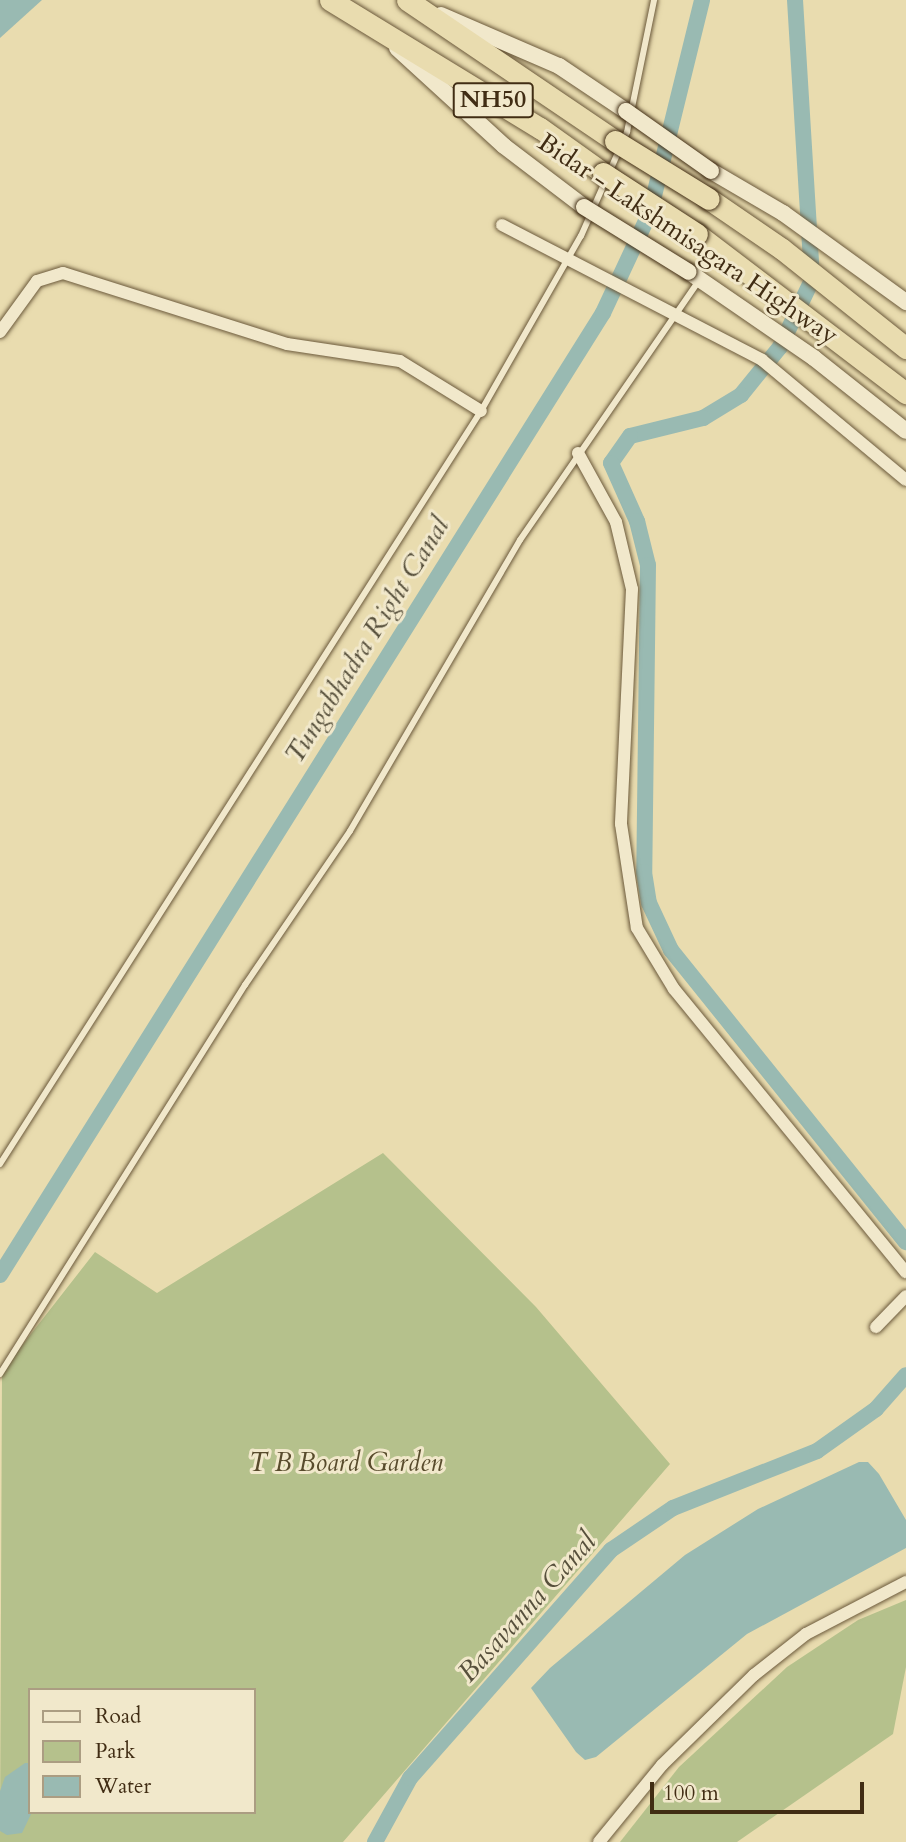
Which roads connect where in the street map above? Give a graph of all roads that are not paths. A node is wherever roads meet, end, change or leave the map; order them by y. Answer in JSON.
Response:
{"nodes":[{"id":1,"x":330,"y":0,"type":"edge"},
{"id":2,"x":407,"y":0,"type":"edge"},
{"id":3,"x":654,"y":0,"type":"edge"},
{"id":4,"x":380,"y":33,"type":"junction"},
{"id":5,"x":502,"y":225,"type":"dead end"},
{"id":6,"x":567,"y":262,"type":"junction"},
{"id":7,"x":694,"y":277,"type":"junction"},
{"id":8,"x":906,"y":302,"type":"edge"},
{"id":9,"x":677,"y":318,"type":"junction"},
{"id":10,"x":0,"y":332,"type":"edge"},
{"id":11,"x":906,"y":348,"type":"edge"},
{"id":12,"x":906,"y":393,"type":"edge"},
{"id":13,"x":481,"y":411,"type":"junction"},
{"id":14,"x":906,"y":431,"type":"edge"},
{"id":15,"x":579,"y":453,"type":"junction"},
{"id":16,"x":906,"y":480,"type":"edge"},
{"id":17,"x":0,"y":1164,"type":"edge"},
{"id":18,"x":906,"y":1272,"type":"edge"},
{"id":19,"x":906,"y":1296,"type":"edge"},
{"id":20,"x":876,"y":1327,"type":"dead end"},
{"id":21,"x":0,"y":1374,"type":"edge"},
{"id":22,"x":906,"y":1582,"type":"edge"},
{"id":23,"x":598,"y":1842,"type":"edge"}],
"edges":[{"from":1,"to":4,"type":"highway","name":"Bidar - Lakshmisagara Highway","number":"NH50"},
{"from":2,"to":8,"type":"street","name":"Bidar - Lakshmisagara Highway","bridge":true},
{"from":2,"to":11,"type":"highway","name":"Bidar - Lakshmisagara Highway","number":"NH50","bridge":true},
{"from":3,"to":6,"type":"lane"},
{"from":4,"to":7,"type":"street","name":"Bidar - Lakshmisagara Highway","bridge":true},
{"from":4,"to":12,"type":"highway","name":"Bidar - Lakshmisagara Highway","number":"NH50","bridge":true},
{"from":5,"to":6,"type":"street"},
{"from":6,"to":9,"type":"street"},
{"from":6,"to":13,"type":"lane"},
{"from":7,"to":9,"type":"lane"},
{"from":7,"to":14,"type":"street","name":"Bidar - Lakshmisagara Highway"},
{"from":9,"to":15,"type":"lane"},
{"from":9,"to":16,"type":"street"},
{"from":10,"to":13,"type":"street"},
{"from":13,"to":17,"type":"lane"},
{"from":15,"to":18,"type":"street"},
{"from":15,"to":21,"type":"lane"},
{"from":19,"to":20,"type":"street"},
{"from":22,"to":23,"type":"street"}]}
